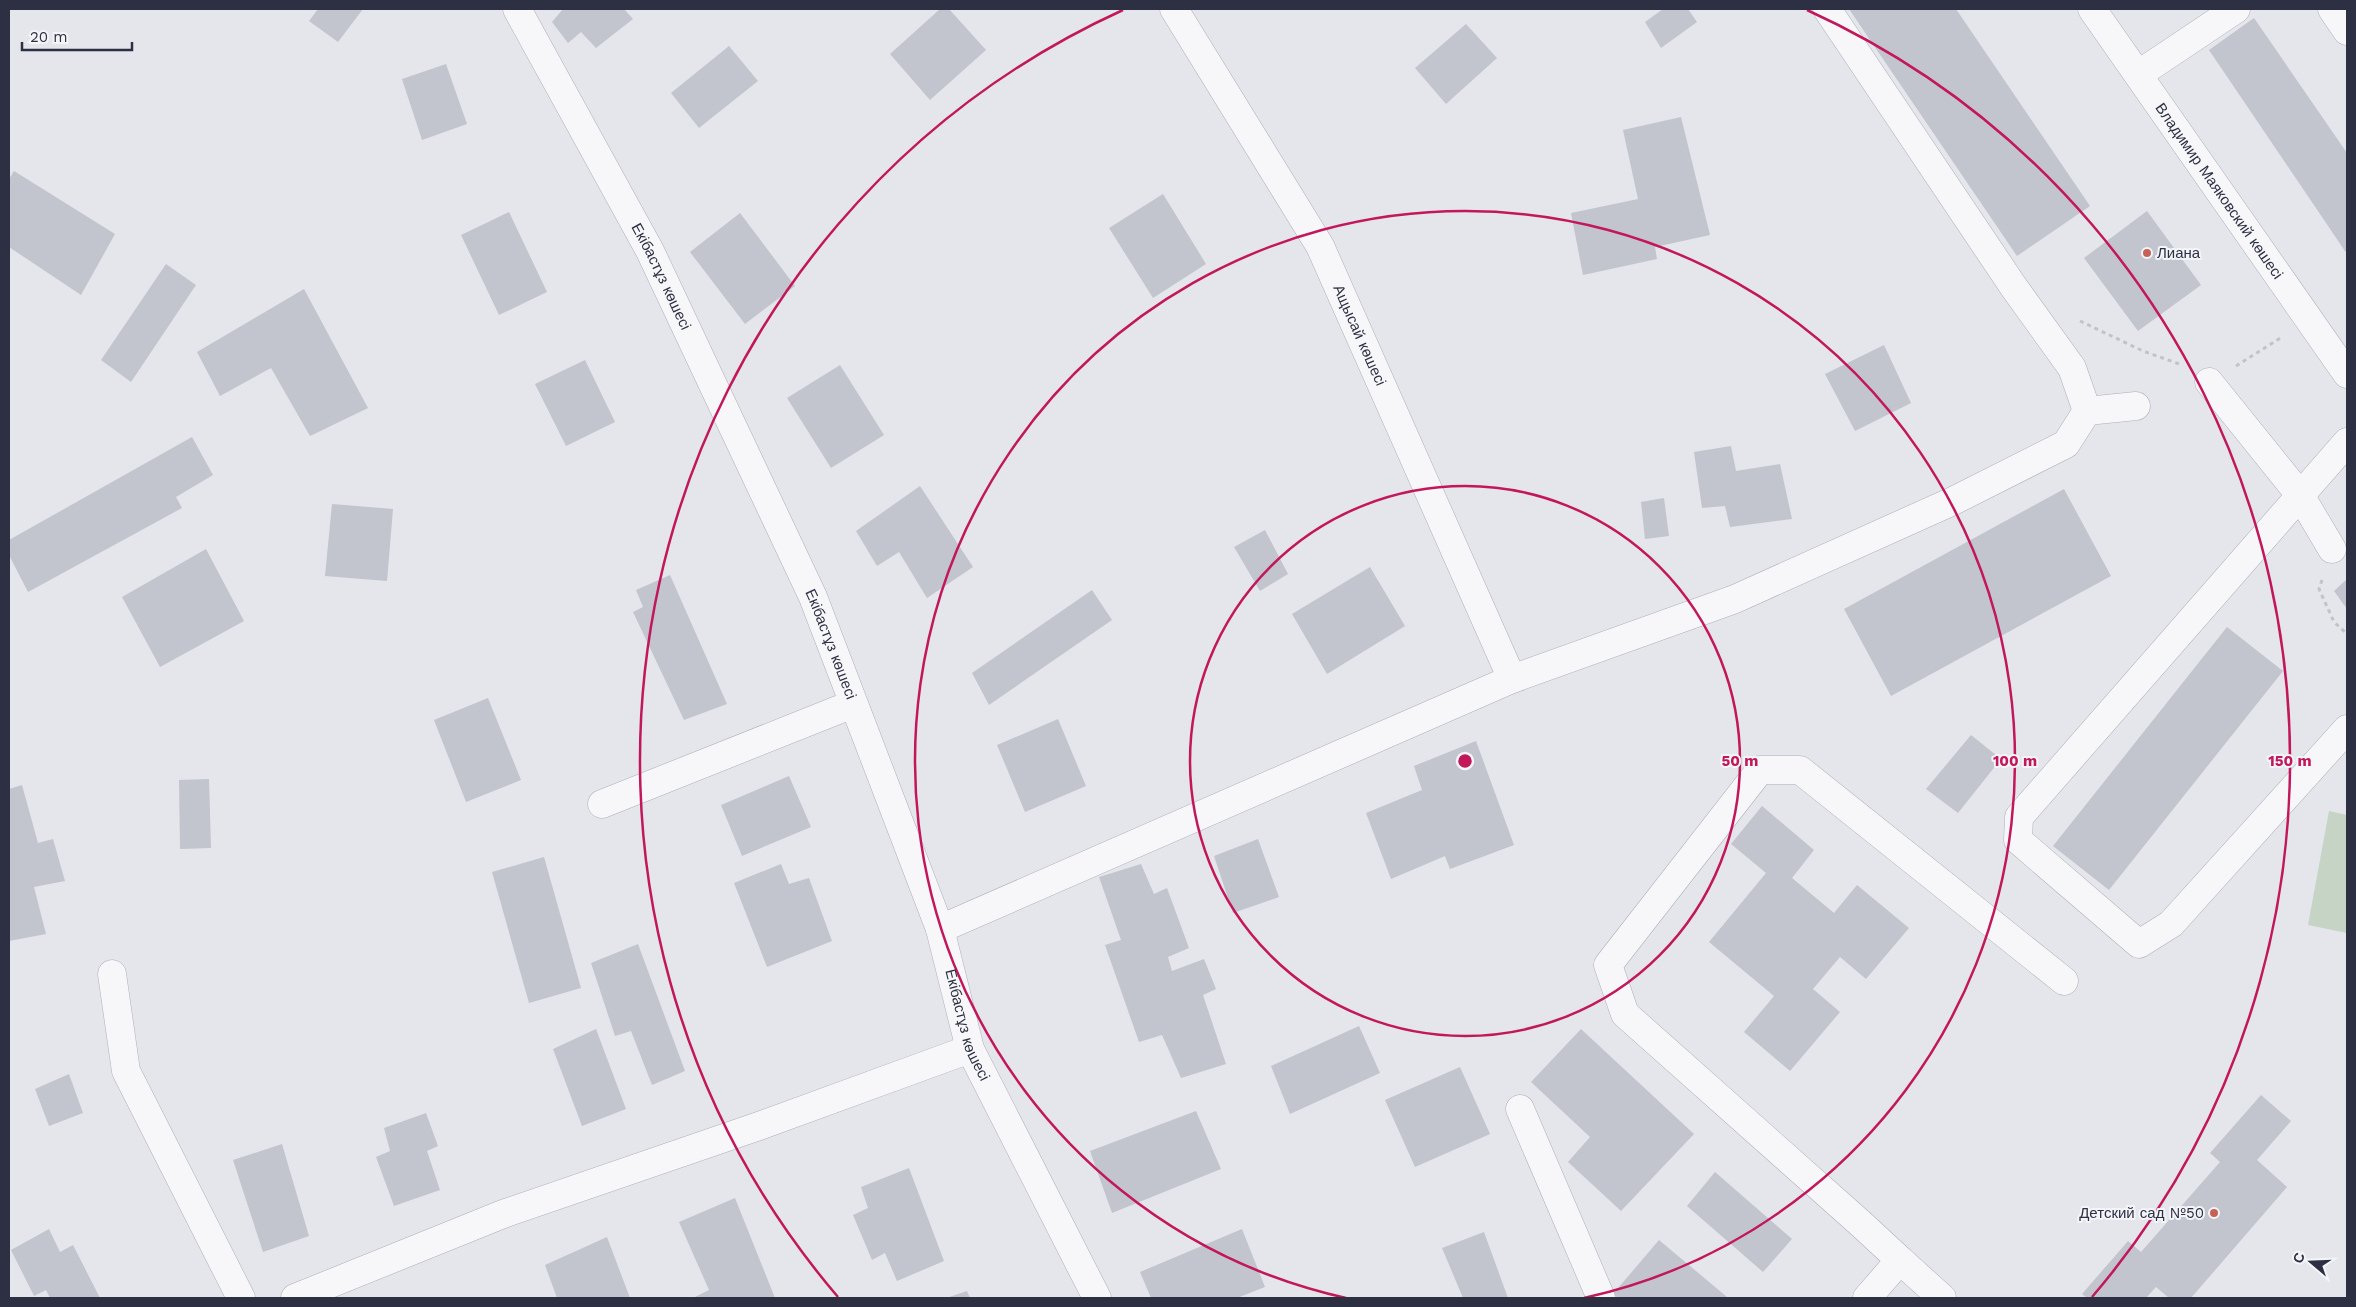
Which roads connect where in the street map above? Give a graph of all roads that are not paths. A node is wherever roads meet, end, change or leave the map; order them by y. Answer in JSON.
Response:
{"nodes":[{"id":1,"x":517,"y":9,"type":"edge"},
{"id":2,"x":1174,"y":9,"type":"edge"},
{"id":3,"x":1827,"y":9,"type":"edge"},
{"id":4,"x":2092,"y":9,"type":"edge"},
{"id":5,"x":2236,"y":9,"type":"edge"},
{"id":6,"x":2332,"y":9,"type":"edge"},
{"id":7,"x":2347,"y":31,"type":"edge"},
{"id":8,"x":2140,"y":74,"type":"junction"},
{"id":9,"x":2339,"y":343,"type":"edge"},
{"id":10,"x":2347,"y":374,"type":"edge"},
{"id":11,"x":2209,"y":382,"type":"road end"},
{"id":12,"x":2136,"y":406,"type":"dead end"},
{"id":13,"x":2087,"y":411,"type":"junction"},
{"id":14,"x":2347,"y":442,"type":"edge"},
{"id":15,"x":2300,"y":495,"type":"junction"},
{"id":16,"x":2332,"y":549,"type":"road end"},
{"id":17,"x":1512,"y":679,"type":"junction"},
{"id":18,"x":853,"y":704,"type":"junction"},
{"id":19,"x":2347,"y":729,"type":"edge"},
{"id":20,"x":602,"y":804,"type":"dead end"},
{"id":21,"x":940,"y":929,"type":"junction"},
{"id":22,"x":112,"y":974,"type":"dead end"},
{"id":23,"x":2064,"y":981,"type":"dead end"},
{"id":24,"x":970,"y":1049,"type":"junction"},
{"id":25,"x":1520,"y":1109,"type":"dead end"},
{"id":26,"x":1900,"y":1260,"type":"junction"},
{"id":27,"x":241,"y":1298,"type":"edge"},
{"id":28,"x":295,"y":1298,"type":"edge"},
{"id":29,"x":1097,"y":1298,"type":"edge"},
{"id":30,"x":1601,"y":1298,"type":"edge"},
{"id":31,"x":1867,"y":1298,"type":"edge"},
{"id":32,"x":1942,"y":1298,"type":"edge"}],
"edges":[{"from":1,"to":18,"type":"street","name":"Екібастұз көшесі"},
{"from":2,"to":17,"type":"street","name":"Ащысай көшесі"},
{"from":3,"to":13,"type":"street"},
{"from":4,"to":8,"type":"street","name":"Владимир Маяковский көшесі"},
{"from":5,"to":8,"type":"street"},
{"from":6,"to":7,"type":"street"},
{"from":8,"to":9,"type":"street","name":"Владимир Маяковский көшесі"},
{"from":9,"to":10,"type":"street","name":"Владимир Маяковский көшесі"},
{"from":11,"to":15,"type":"street"},
{"from":12,"to":13,"type":"street"},
{"from":13,"to":17,"type":"street"},
{"from":14,"to":15,"type":"street"},
{"from":15,"to":16,"type":"street"},
{"from":15,"to":19,"type":"street"},
{"from":17,"to":21,"type":"street"},
{"from":18,"to":20,"type":"street"},
{"from":18,"to":21,"type":"street","name":"Екібастұз көшесі"},
{"from":21,"to":24,"type":"street","name":"Екібастұз көшесі"},
{"from":22,"to":27,"type":"street"},
{"from":23,"to":26,"type":"street"},
{"from":24,"to":28,"type":"street"},
{"from":24,"to":29,"type":"street","name":"Екібастұз көшесі"},
{"from":25,"to":30,"type":"street"},
{"from":26,"to":31,"type":"street"},
{"from":26,"to":32,"type":"street"}]}
